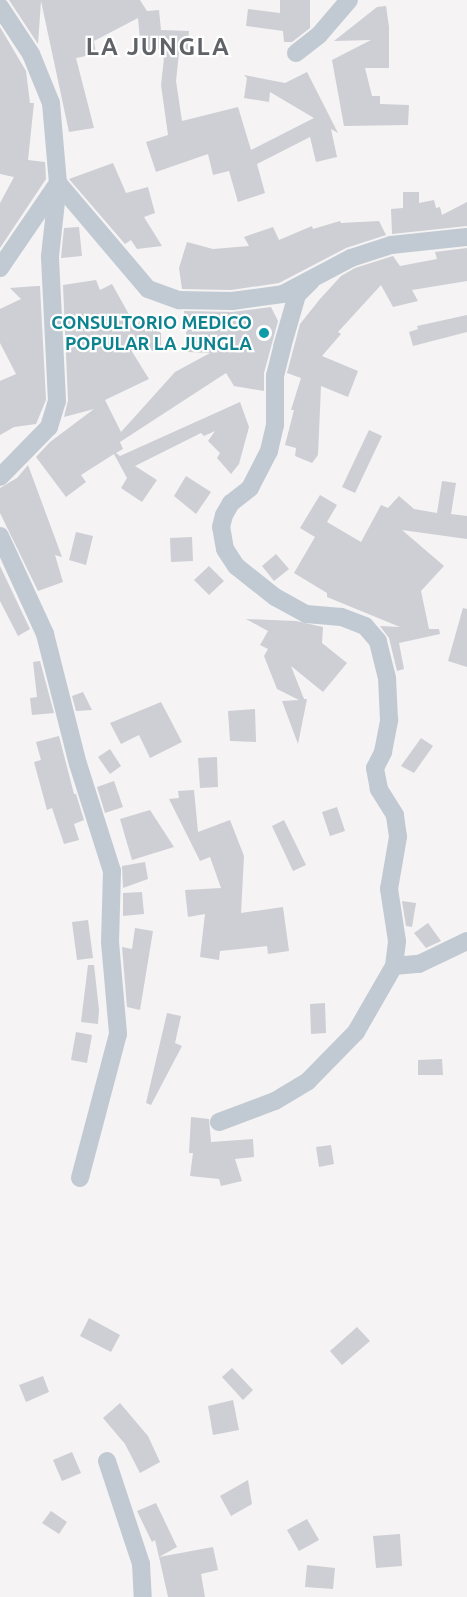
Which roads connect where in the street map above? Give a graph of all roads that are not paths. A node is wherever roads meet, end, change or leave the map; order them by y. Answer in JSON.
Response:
{"nodes":[{"id":1,"x":349,"y":0,"type":"edge"},
{"id":2,"x":0,"y":7,"type":"edge"},
{"id":3,"x":296,"y":52,"type":"dead end"},
{"id":4,"x":58,"y":183,"type":"junction"},
{"id":5,"x":467,"y":237,"type":"edge"},
{"id":6,"x":0,"y":268,"type":"edge"},
{"id":7,"x":311,"y":281,"type":"junction"},
{"id":8,"x":0,"y":477,"type":"edge"},
{"id":9,"x":0,"y":536,"type":"edge"},
{"id":10,"x":467,"y":941,"type":"edge"},
{"id":11,"x":394,"y":966,"type":"junction"},
{"id":12,"x":219,"y":1122,"type":"dead end"},
{"id":13,"x":80,"y":1178,"type":"dead end"},
{"id":14,"x":107,"y":1461,"type":"dead end"},
{"id":15,"x":143,"y":1597,"type":"edge"}],
"edges":[{"from":1,"to":3,"type":"street"},
{"from":2,"to":4,"type":"street"},
{"from":4,"to":6,"type":"street"},
{"from":4,"to":7,"type":"street"},
{"from":4,"to":8,"type":"street"},
{"from":5,"to":7,"type":"street"},
{"from":7,"to":11,"type":"street"},
{"from":9,"to":13,"type":"street"},
{"from":10,"to":11,"type":"street"},
{"from":11,"to":12,"type":"street"},
{"from":14,"to":15,"type":"street"}]}
